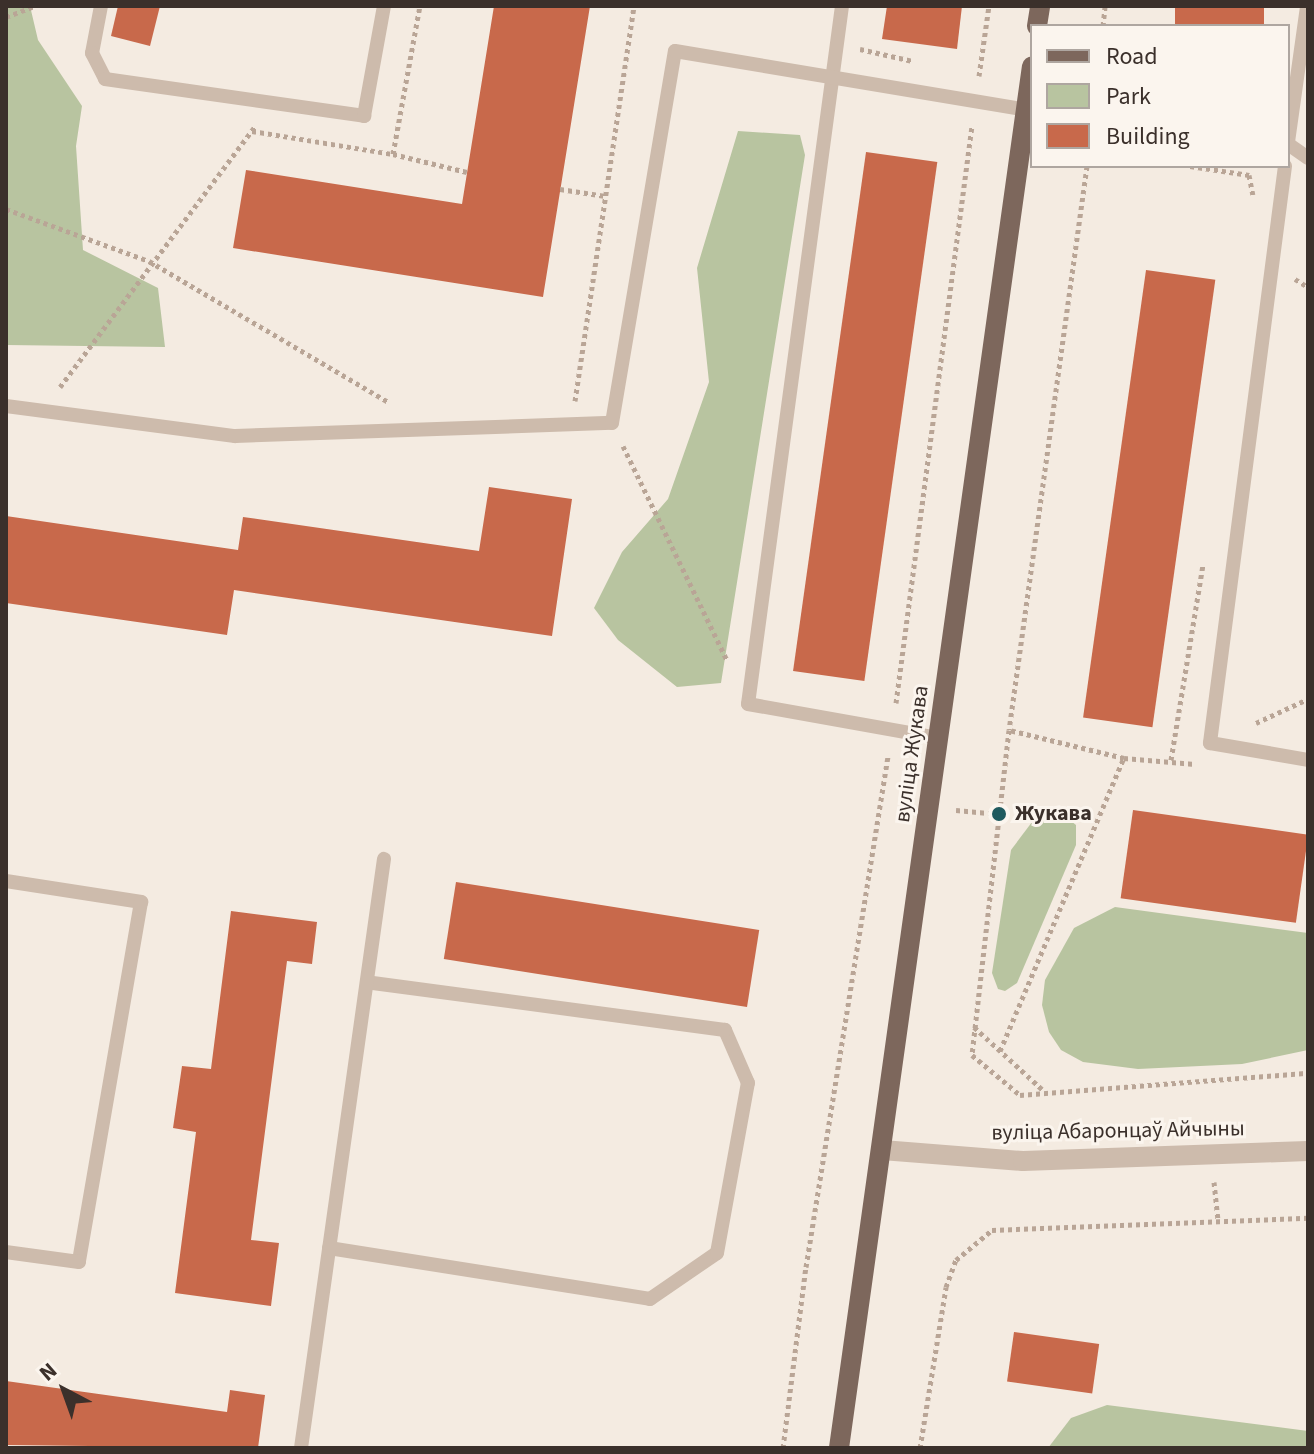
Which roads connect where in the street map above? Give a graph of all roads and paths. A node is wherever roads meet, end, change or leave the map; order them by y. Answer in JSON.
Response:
{"nodes":[{"id":1,"x":34,"y":6,"type":"edge"},
{"id":2,"x":101,"y":6,"type":"edge"},
{"id":3,"x":384,"y":6,"type":"edge"},
{"id":4,"x":634,"y":6,"type":"edge"},
{"id":5,"x":842,"y":6,"type":"edge"},
{"id":6,"x":1307,"y":6,"type":"edge"},
{"id":7,"x":6,"y":17,"type":"edge"},
{"id":8,"x":837,"y":44,"type":"junction"},
{"id":9,"x":922,"y":63,"type":"dead end"},
{"id":10,"x":965,"y":72,"type":"dead end"},
{"id":11,"x":833,"y":73,"type":"junction"},
{"id":12,"x":979,"y":76,"type":"dead end"},
{"id":13,"x":273,"y":103,"type":"junction"},
{"id":14,"x":1029,"y":110,"type":"edge"},
{"id":15,"x":1290,"y":129,"type":"edge"},
{"id":16,"x":1290,"y":144,"type":"edge"},
{"id":17,"x":393,"y":154,"type":"dead end"},
{"id":18,"x":1308,"y":158,"type":"edge"},
{"id":19,"x":1087,"y":168,"type":"edge"},
{"id":20,"x":1203,"y":168,"type":"edge"},
{"id":21,"x":1285,"y":168,"type":"edge"},
{"id":22,"x":467,"y":172,"type":"dead end"},
{"id":23,"x":560,"y":189,"type":"dead end"},
{"id":24,"x":605,"y":196,"type":"junction"},
{"id":25,"x":1254,"y":199,"type":"dead end"},
{"id":26,"x":6,"y":209,"type":"edge"},
{"id":27,"x":149,"y":261,"type":"junction"},
{"id":28,"x":6,"y":406,"type":"edge"},
{"id":29,"x":43,"y":411,"type":"junction"},
{"id":30,"x":612,"y":423,"type":"junction"},
{"id":31,"x":572,"y":424,"type":"junction"},
{"id":32,"x":437,"y":431,"type":"junction"},
{"id":33,"x":1204,"y":555,"type":"dead end"},
{"id":34,"x":748,"y":704,"type":"junction"},
{"id":35,"x":1009,"y":730,"type":"junction"},
{"id":36,"x":939,"y":738,"type":"junction"},
{"id":37,"x":1171,"y":760,"type":"dead end"},
{"id":38,"x":1308,"y":760,"type":"edge"},
{"id":39,"x":929,"y":808,"type":"junction"},
{"id":40,"x":999,"y":814,"type":"junction"},
{"id":41,"x":384,"y":859,"type":"dead end"},
{"id":42,"x":6,"y":881,"type":"edge"},
{"id":43,"x":367,"y":982,"type":"junction"},
{"id":44,"x":974,"y":1027,"type":"junction"},
{"id":45,"x":1000,"y":1051,"type":"junction"},
{"id":46,"x":1308,"y":1073,"type":"edge"},
{"id":47,"x":1043,"y":1089,"type":"junction"},
{"id":48,"x":882,"y":1150,"type":"junction"},
{"id":49,"x":1308,"y":1151,"type":"edge"},
{"id":50,"x":1212,"y":1155,"type":"junction"},
{"id":51,"x":1308,"y":1218,"type":"edge"},
{"id":52,"x":1218,"y":1221,"type":"junction"},
{"id":53,"x":329,"y":1248,"type":"junction"},
{"id":54,"x":6,"y":1252,"type":"edge"},
{"id":55,"x":301,"y":1448,"type":"edge"},
{"id":56,"x":839,"y":1448,"type":"edge"},
{"id":57,"x":920,"y":1448,"type":"edge"}],
"edges":[{"from":1,"to":7,"type":"path"},
{"from":2,"to":13,"type":"lane"},
{"from":3,"to":13,"type":"lane"},
{"from":4,"to":24,"type":"path"},
{"from":5,"to":8,"type":"lane"},
{"from":6,"to":15,"type":"lane"},
{"from":8,"to":9,"type":"path"},
{"from":8,"to":11,"type":"lane"},
{"from":10,"to":12,"type":"path"},
{"from":11,"to":14,"type":"lane"},
{"from":11,"to":30,"type":"lane"},
{"from":11,"to":34,"type":"lane"},
{"from":13,"to":27,"type":"path"},
{"from":14,"to":36,"type":"main road","name":"вуліца Жукава"},
{"from":16,"to":18,"type":"lane"},
{"from":17,"to":22,"type":"path"},
{"from":19,"to":35,"type":"path"},
{"from":20,"to":25,"type":"path"},
{"from":21,"to":38,"type":"lane"},
{"from":23,"to":24,"type":"path"},
{"from":24,"to":31,"type":"path"},
{"from":26,"to":27,"type":"path"},
{"from":27,"to":29,"type":"path"},
{"from":27,"to":32,"type":"path"},
{"from":28,"to":29,"type":"lane"},
{"from":29,"to":32,"type":"lane"},
{"from":30,"to":31,"type":"lane"},
{"from":30,"to":34,"type":"path"},
{"from":31,"to":32,"type":"lane"},
{"from":33,"to":37,"type":"path"},
{"from":34,"to":36,"type":"lane"},
{"from":35,"to":40,"type":"path"},
{"from":35,"to":45,"type":"path"},
{"from":36,"to":39,"type":"main road","name":"вуліца Жукава"},
{"from":39,"to":40,"type":"path"},
{"from":39,"to":48,"type":"main road","name":"вуліца Жукава"},
{"from":40,"to":44,"type":"path"},
{"from":41,"to":43,"type":"lane"},
{"from":42,"to":54,"type":"lane"},
{"from":43,"to":53,"type":"lane"},
{"from":43,"to":53,"type":"lane"},
{"from":44,"to":45,"type":"path"},
{"from":44,"to":47,"type":"path"},
{"from":45,"to":47,"type":"path"},
{"from":46,"to":47,"type":"path"},
{"from":48,"to":50,"type":"street","name":"вуліца Абаронцаў Айчыны"},
{"from":48,"to":56,"type":"main road","name":"вуліца Жукава"},
{"from":49,"to":50,"type":"street","name":"вуліца Абаронцаў Айчыны"},
{"from":50,"to":52,"type":"path"},
{"from":51,"to":52,"type":"path"},
{"from":52,"to":57,"type":"path"},
{"from":53,"to":55,"type":"lane"}]}
